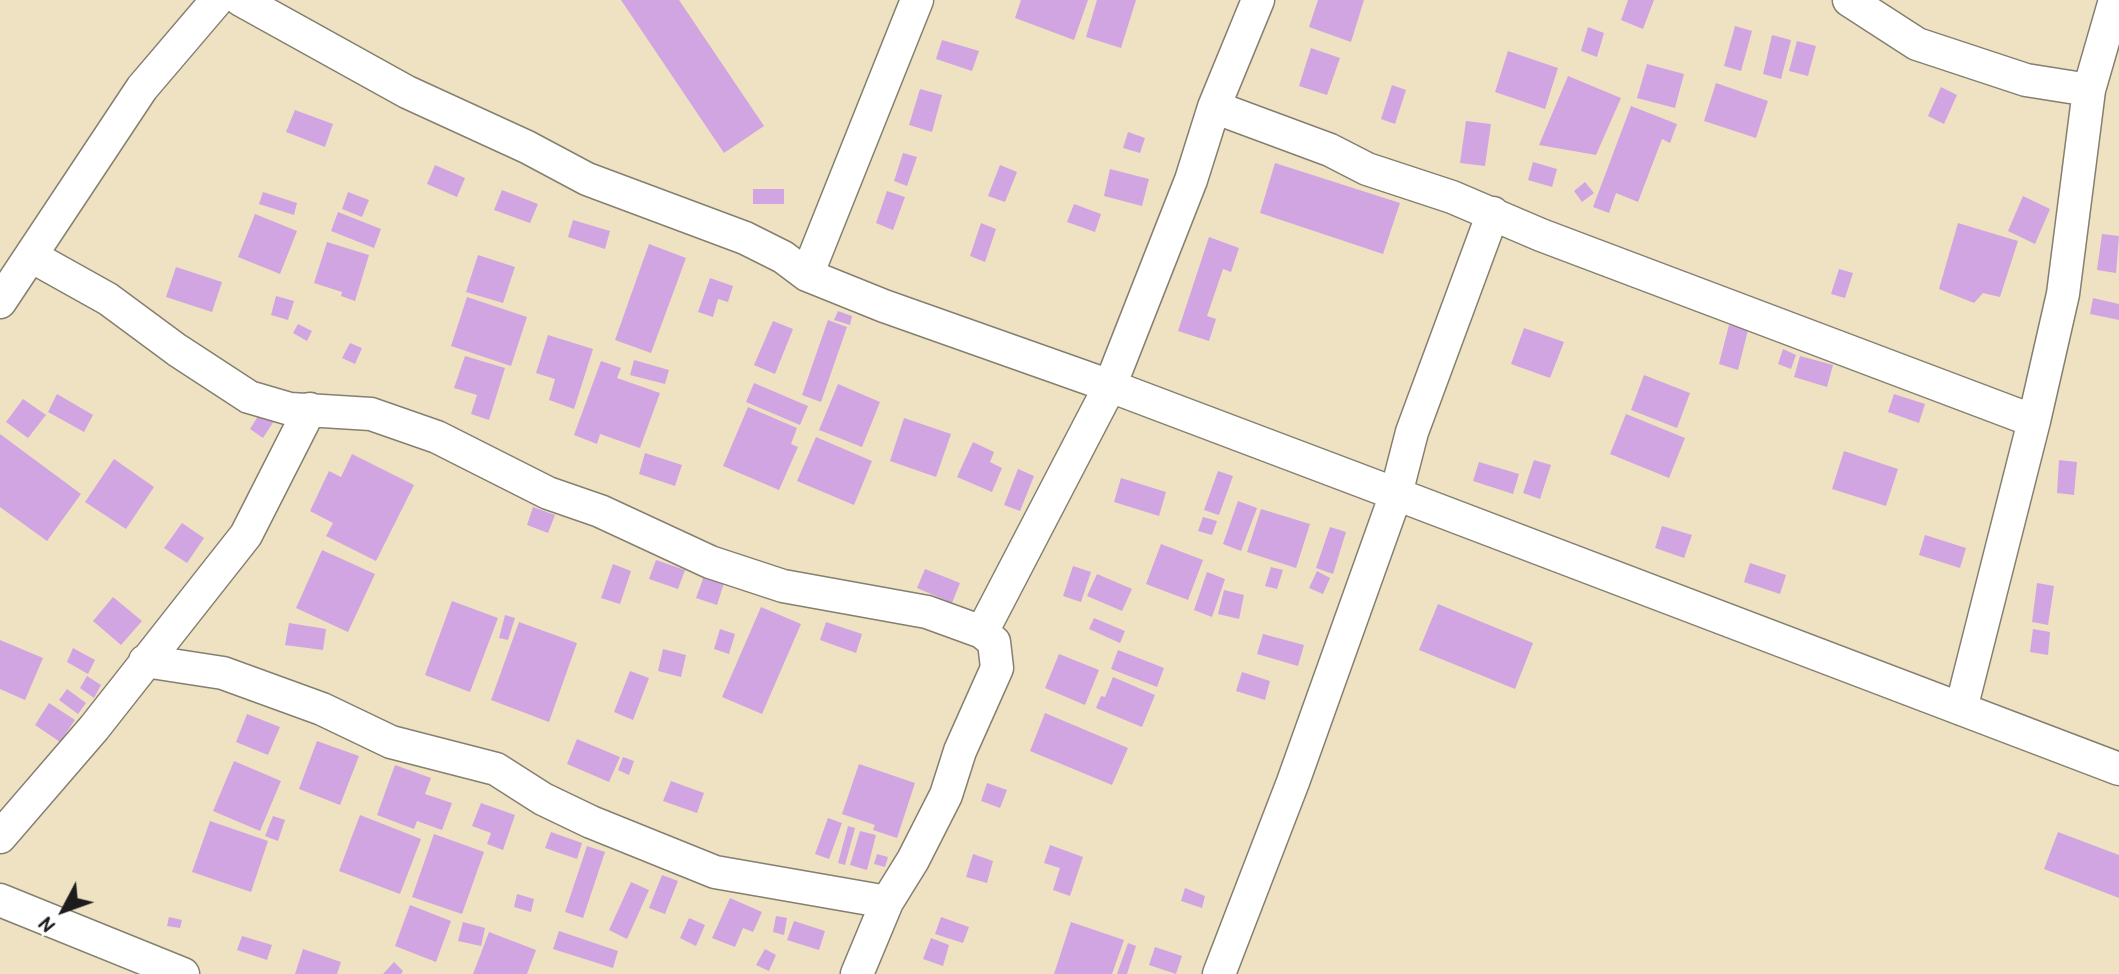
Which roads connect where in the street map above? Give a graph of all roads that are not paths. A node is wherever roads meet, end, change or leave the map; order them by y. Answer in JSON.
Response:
{"nodes":[{"id":1,"x":217,"y":0,"type":"edge"},
{"id":2,"x":241,"y":0,"type":"edge"},
{"id":3,"x":917,"y":0,"type":"edge"},
{"id":4,"x":1258,"y":0,"type":"edge"},
{"id":5,"x":1849,"y":0,"type":"edge"},
{"id":6,"x":2115,"y":0,"type":"edge"},
{"id":7,"x":2089,"y":90,"type":"junction"},
{"id":8,"x":1214,"y":107,"type":"junction"},
{"id":9,"x":1493,"y":213,"type":"junction"},
{"id":10,"x":31,"y":256,"type":"junction"},
{"id":11,"x":807,"y":275,"type":"junction"},
{"id":12,"x":0,"y":302,"type":"edge"},
{"id":13,"x":1110,"y":386,"type":"junction"},
{"id":14,"x":310,"y":409,"type":"junction"},
{"id":15,"x":2034,"y":421,"type":"junction"},
{"id":16,"x":1396,"y":494,"type":"junction"},
{"id":17,"x":982,"y":632,"type":"junction"},
{"id":18,"x":145,"y":661,"type":"junction"},
{"id":19,"x":1961,"y":709,"type":"junction"},
{"id":20,"x":2119,"y":769,"type":"edge"},
{"id":21,"x":0,"y":837,"type":"edge"},
{"id":22,"x":0,"y":900,"type":"edge"},
{"id":23,"x":887,"y":902,"type":"junction"},
{"id":24,"x":183,"y":974,"type":"edge"},
{"id":25,"x":857,"y":974,"type":"edge"},
{"id":26,"x":1219,"y":974,"type":"edge"}],
"edges":[{"from":1,"to":10,"type":"street"},
{"from":2,"to":11,"type":"street"},
{"from":3,"to":11,"type":"street"},
{"from":4,"to":8,"type":"street"},
{"from":5,"to":7,"type":"street"},
{"from":6,"to":7,"type":"street"},
{"from":7,"to":15,"type":"street"},
{"from":8,"to":9,"type":"street"},
{"from":8,"to":13,"type":"street"},
{"from":9,"to":15,"type":"street"},
{"from":9,"to":16,"type":"street"},
{"from":10,"to":12,"type":"street"},
{"from":10,"to":14,"type":"street"},
{"from":11,"to":13,"type":"street"},
{"from":13,"to":16,"type":"street"},
{"from":13,"to":17,"type":"street"},
{"from":14,"to":17,"type":"street"},
{"from":14,"to":18,"type":"street"},
{"from":15,"to":19,"type":"street"},
{"from":16,"to":19,"type":"street"},
{"from":16,"to":26,"type":"street"},
{"from":17,"to":23,"type":"street"},
{"from":18,"to":21,"type":"street"},
{"from":18,"to":23,"type":"street"},
{"from":19,"to":20,"type":"street"},
{"from":22,"to":24,"type":"street"},
{"from":23,"to":25,"type":"street"}]}
